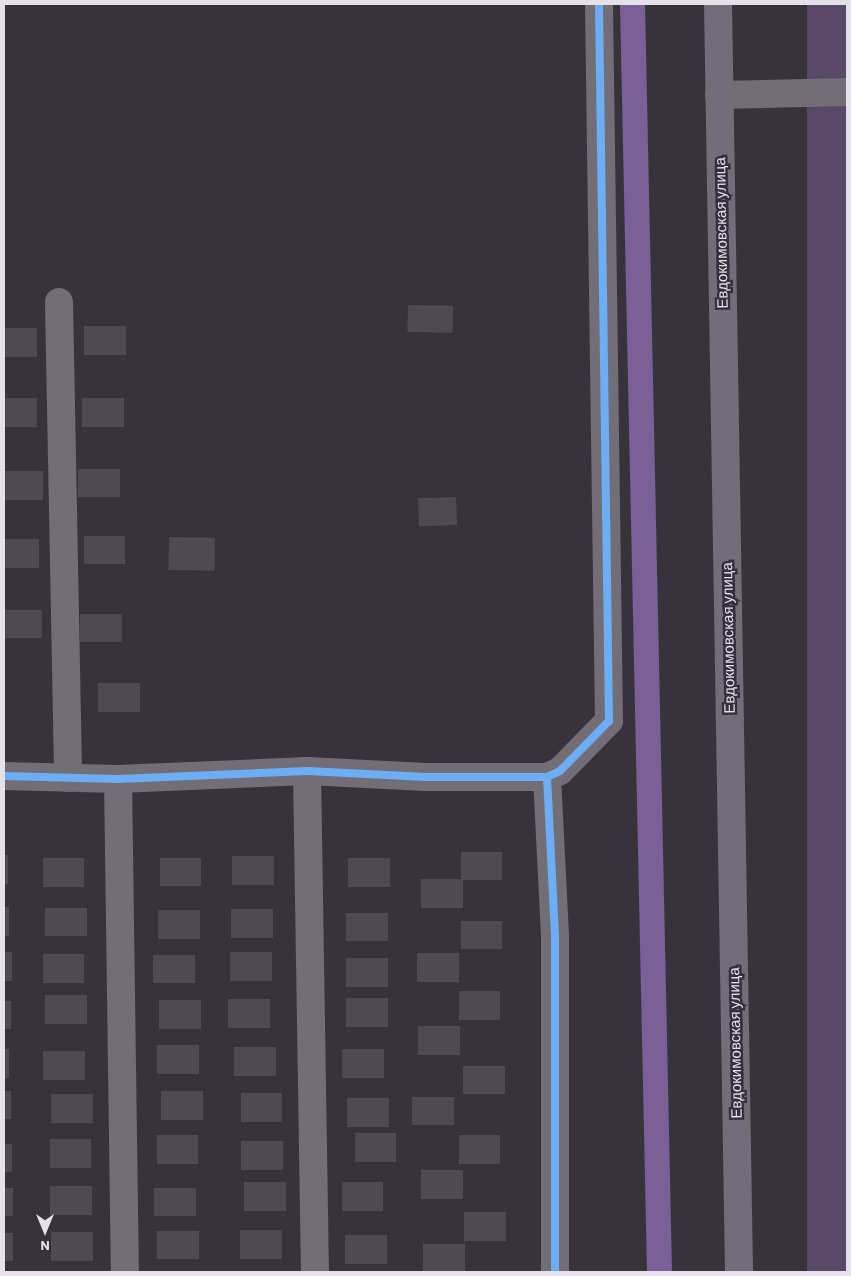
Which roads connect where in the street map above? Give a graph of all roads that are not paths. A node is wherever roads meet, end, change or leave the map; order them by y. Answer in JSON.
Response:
{"nodes":[{"id":1,"x":599,"y":4,"type":"edge"},
{"id":2,"x":718,"y":4,"type":"edge"},
{"id":3,"x":847,"y":92,"type":"edge"},
{"id":4,"x":719,"y":95,"type":"junction"},
{"id":5,"x":59,"y":302,"type":"dead end"},
{"id":6,"x":307,"y":771,"type":"junction"},
{"id":7,"x":4,"y":776,"type":"edge"},
{"id":8,"x":547,"y":777,"type":"junction"},
{"id":9,"x":68,"y":778,"type":"junction"},
{"id":10,"x":118,"y":779,"type":"junction"},
{"id":11,"x":125,"y":1272,"type":"edge"},
{"id":12,"x":315,"y":1272,"type":"edge"},
{"id":13,"x":555,"y":1272,"type":"edge"},
{"id":14,"x":739,"y":1272,"type":"edge"}],
"edges":[{"from":1,"to":8,"type":"street"},
{"from":2,"to":4,"type":"main road","name":"Евдокимовская улица"},
{"from":3,"to":4,"type":"street"},
{"from":4,"to":14,"type":"main road","name":"Евдокимовская улица"},
{"from":5,"to":9,"type":"street"},
{"from":6,"to":8,"type":"street"},
{"from":6,"to":10,"type":"street"},
{"from":6,"to":12,"type":"street"},
{"from":7,"to":9,"type":"street"},
{"from":8,"to":13,"type":"street"},
{"from":9,"to":10,"type":"street"},
{"from":10,"to":11,"type":"street"}]}
